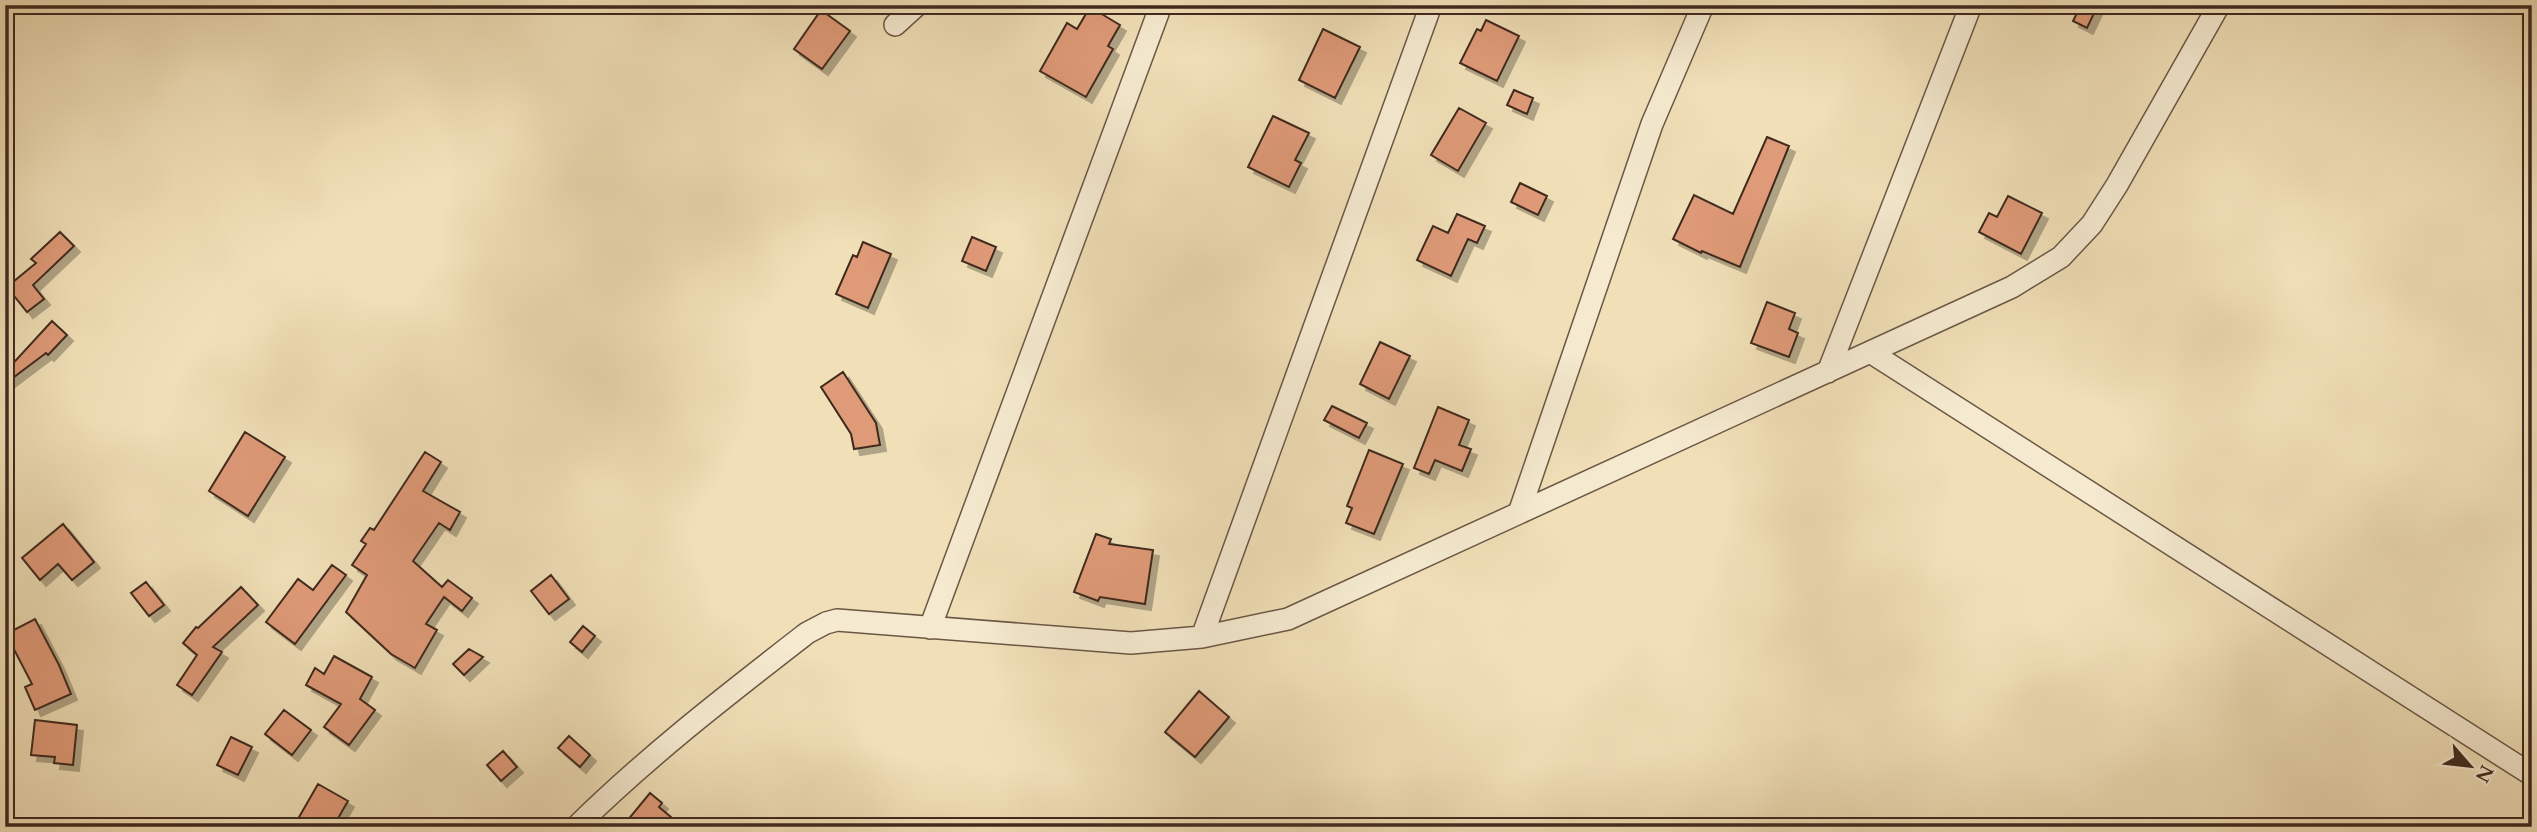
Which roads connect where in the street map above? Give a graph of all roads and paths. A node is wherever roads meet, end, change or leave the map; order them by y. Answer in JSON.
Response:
{"nodes":[{"id":1,"x":917,"y":5,"type":"edge"},
{"id":2,"x":1161,"y":5,"type":"edge"},
{"id":3,"x":1432,"y":5,"type":"edge"},
{"id":4,"x":1703,"y":5,"type":"edge"},
{"id":5,"x":1971,"y":5,"type":"edge"},
{"id":6,"x":2219,"y":5,"type":"edge"},
{"id":7,"x":895,"y":25,"type":"dead end"},
{"id":8,"x":1870,"y":352,"type":"junction"},
{"id":9,"x":1828,"y":372,"type":"junction"},
{"id":10,"x":1519,"y":513,"type":"junction"},
{"id":11,"x":930,"y":628,"type":"junction"},
{"id":12,"x":1202,"y":637,"type":"junction"},
{"id":13,"x":2532,"y":775,"type":"edge"},
{"id":14,"x":576,"y":827,"type":"edge"}],
"edges":[{"from":1,"to":7,"type":"street"},
{"from":2,"to":11,"type":"street"},
{"from":3,"to":12,"type":"street"},
{"from":4,"to":10,"type":"street"},
{"from":5,"to":9,"type":"street"},
{"from":6,"to":8,"type":"street"},
{"from":8,"to":9,"type":"street"},
{"from":8,"to":13,"type":"street"},
{"from":9,"to":10,"type":"street"},
{"from":10,"to":12,"type":"street"},
{"from":11,"to":12,"type":"street"},
{"from":11,"to":14,"type":"street"}]}
